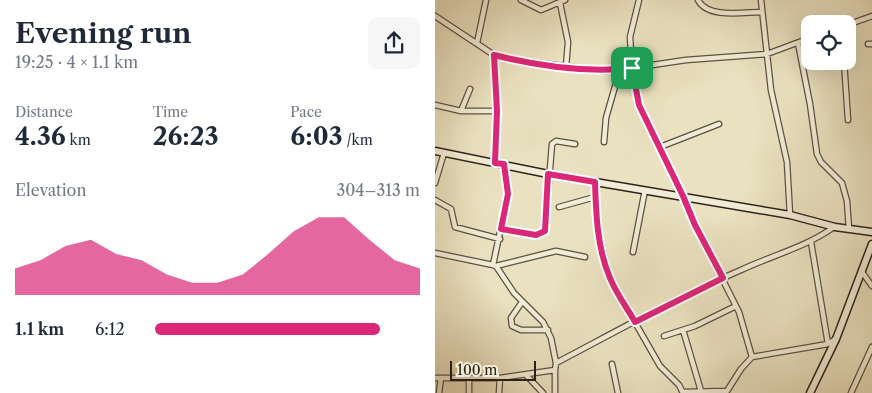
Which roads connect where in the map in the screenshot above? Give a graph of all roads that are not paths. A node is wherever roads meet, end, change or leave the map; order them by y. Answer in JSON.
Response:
{"nodes":[{"id":1,"x":486,"y":0,"type":"edge"},
{"id":2,"x":521,"y":0,"type":"edge"},
{"id":3,"x":565,"y":0,"type":"edge"},
{"id":4,"x":639,"y":0,"type":"edge"},
{"id":5,"x":698,"y":0,"type":"edge"},
{"id":6,"x":761,"y":0,"type":"edge"},
{"id":7,"x":559,"y":3,"type":"junction"},
{"id":8,"x":762,"y":12,"type":"junction"},
{"id":9,"x":435,"y":16,"type":"edge"},
{"id":10,"x":872,"y":16,"type":"edge"},
{"id":11,"x":856,"y":21,"type":"edge"},
{"id":12,"x":801,"y":42,"type":"edge"},
{"id":13,"x":477,"y":43,"type":"junction"},
{"id":14,"x":798,"y":43,"type":"junction"},
{"id":15,"x":767,"y":54,"type":"junction"},
{"id":16,"x":494,"y":55,"type":"junction"},
{"id":17,"x":566,"y":67,"type":"junction"},
{"id":18,"x":632,"y":68,"type":"junction"},
{"id":19,"x":620,"y":69,"type":"junction"},
{"id":20,"x":845,"y":70,"type":"edge"},
{"id":21,"x":470,"y":89,"type":"dead end"},
{"id":22,"x":435,"y":105,"type":"edge"},
{"id":23,"x":461,"y":111,"type":"junction"},
{"id":24,"x":497,"y":111,"type":"junction"},
{"id":25,"x":848,"y":120,"type":"dead end"},
{"id":26,"x":719,"y":124,"type":"dead end"},
{"id":27,"x":604,"y":142,"type":"dead end"},
{"id":28,"x":575,"y":144,"type":"dead end"},
{"id":29,"x":660,"y":147,"type":"junction"},
{"id":30,"x":435,"y":151,"type":"edge"},
{"id":31,"x":444,"y":153,"type":"junction"},
{"id":32,"x":495,"y":163,"type":"junction"},
{"id":33,"x":504,"y":164,"type":"junction"},
{"id":34,"x":548,"y":174,"type":"junction"},
{"id":35,"x":595,"y":182,"type":"junction"},
{"id":36,"x":435,"y":184,"type":"edge"},
{"id":37,"x":645,"y":190,"type":"junction"},
{"id":38,"x":683,"y":196,"type":"junction"},
{"id":39,"x":595,"y":197,"type":"junction"},
{"id":40,"x":435,"y":200,"type":"edge"},
{"id":41,"x":559,"y":207,"type":"dead end"},
{"id":42,"x":790,"y":215,"type":"junction"},
{"id":43,"x":835,"y":227,"type":"junction"},
{"id":44,"x":501,"y":229,"type":"junction"},
{"id":45,"x":849,"y":229,"type":"junction"},
{"id":46,"x":872,"y":232,"type":"edge"},
{"id":47,"x":500,"y":238,"type":"junction"},
{"id":48,"x":811,"y":242,"type":"junction"},
{"id":49,"x":872,"y":244,"type":"edge"},
{"id":50,"x":633,"y":252,"type":"dead end"},
{"id":51,"x":435,"y":253,"type":"edge"},
{"id":52,"x":585,"y":257,"type":"dead end"},
{"id":53,"x":495,"y":266,"type":"junction"},
{"id":54,"x":862,"y":272,"type":"junction"},
{"id":55,"x":723,"y":278,"type":"junction"},
{"id":56,"x":872,"y":286,"type":"edge"},
{"id":57,"x":522,"y":302,"type":"junction"},
{"id":58,"x":736,"y":306,"type":"junction"},
{"id":59,"x":635,"y":322,"type":"junction"},
{"id":60,"x":548,"y":330,"type":"junction"},
{"id":61,"x":683,"y":330,"type":"junction"},
{"id":62,"x":664,"y":336,"type":"dead end"},
{"id":63,"x":836,"y":339,"type":"junction"},
{"id":64,"x":828,"y":344,"type":"junction"},
{"id":65,"x":872,"y":350,"type":"edge"},
{"id":66,"x":752,"y":357,"type":"junction"},
{"id":67,"x":556,"y":363,"type":"junction"},
{"id":68,"x":612,"y":364,"type":"dead end"},
{"id":69,"x":555,"y":370,"type":"junction"},
{"id":70,"x":525,"y":376,"type":"junction"},
{"id":71,"x":435,"y":378,"type":"edge"},
{"id":72,"x":441,"y":378,"type":"junction"},
{"id":73,"x":469,"y":378,"type":"junction"},
{"id":74,"x":500,"y":378,"type":"junction"},
{"id":75,"x":701,"y":391,"type":"junction"},
{"id":76,"x":726,"y":392,"type":"edge"},
{"id":77,"x":439,"y":393,"type":"edge"},
{"id":78,"x":469,"y":393,"type":"edge"},
{"id":79,"x":499,"y":393,"type":"edge"},
{"id":80,"x":543,"y":393,"type":"edge"},
{"id":81,"x":555,"y":393,"type":"edge"},
{"id":82,"x":618,"y":393,"type":"edge"},
{"id":83,"x":684,"y":393,"type":"edge"},
{"id":84,"x":810,"y":393,"type":"edge"},
{"id":85,"x":851,"y":393,"type":"edge"}],
"edges":[{"from":1,"to":13,"type":"street"},
{"from":2,"to":7,"type":"street"},
{"from":3,"to":7,"type":"street"},
{"from":4,"to":18,"type":"street"},
{"from":5,"to":8,"type":"street"},
{"from":6,"to":8,"type":"street"},
{"from":7,"to":17,"type":"street"},
{"from":8,"to":15,"type":"street"},
{"from":9,"to":13,"type":"street"},
{"from":10,"to":11,"type":"street"},
{"from":12,"to":14,"type":"street"},
{"from":13,"to":16,"type":"street"},
{"from":14,"to":15,"type":"street"},
{"from":14,"to":45,"type":"street"},
{"from":15,"to":18,"type":"street"},
{"from":15,"to":42,"type":"street"},
{"from":16,"to":17,"type":"street"},
{"from":16,"to":24,"type":"street"},
{"from":17,"to":19,"type":"street"},
{"from":18,"to":19,"type":"street"},
{"from":18,"to":29,"type":"street"},
{"from":19,"to":27,"type":"street"},
{"from":20,"to":25,"type":"street"},
{"from":21,"to":23,"type":"street"},
{"from":22,"to":23,"type":"street"},
{"from":23,"to":24,"type":"street"},
{"from":24,"to":32,"type":"street"},
{"from":26,"to":29,"type":"street"},
{"from":28,"to":34,"type":"street"},
{"from":29,"to":38,"type":"street"},
{"from":30,"to":31,"type":"street"},
{"from":31,"to":32,"type":"street"},
{"from":31,"to":36,"type":"street"},
{"from":32,"to":33,"type":"street"},
{"from":33,"to":34,"type":"street"},
{"from":33,"to":44,"type":"street"},
{"from":34,"to":35,"type":"street"},
{"from":34,"to":44,"type":"street"},
{"from":35,"to":37,"type":"street"},
{"from":35,"to":39,"type":"street"},
{"from":37,"to":38,"type":"street"},
{"from":37,"to":50,"type":"street"},
{"from":38,"to":42,"type":"street"},
{"from":38,"to":55,"type":"street"},
{"from":39,"to":41,"type":"street"},
{"from":39,"to":59,"type":"street"},
{"from":40,"to":47,"type":"street"},
{"from":42,"to":43,"type":"street"},
{"from":43,"to":45,"type":"street"},
{"from":43,"to":48,"type":"street"},
{"from":44,"to":47,"type":"street"},
{"from":45,"to":46,"type":"street"},
{"from":47,"to":53,"type":"street"},
{"from":48,"to":55,"type":"street"},
{"from":48,"to":64,"type":"street"},
{"from":49,"to":54,"type":"street"},
{"from":51,"to":53,"type":"street"},
{"from":52,"to":53,"type":"street"},
{"from":53,"to":57,"type":"street"},
{"from":54,"to":56,"type":"street"},
{"from":54,"to":63,"type":"street"},
{"from":55,"to":58,"type":"street"},
{"from":55,"to":59,"type":"street"},
{"from":57,"to":60,"type":"street"},
{"from":57,"to":60,"type":"street"},
{"from":58,"to":61,"type":"street"},
{"from":58,"to":66,"type":"street"},
{"from":59,"to":67,"type":"street"},
{"from":59,"to":83,"type":"street"},
{"from":60,"to":67,"type":"street"},
{"from":61,"to":62,"type":"street"},
{"from":61,"to":75,"type":"street"},
{"from":63,"to":64,"type":"street"},
{"from":63,"to":84,"type":"street"},
{"from":64,"to":66,"type":"street"},
{"from":65,"to":85,"type":"street"},
{"from":66,"to":76,"type":"street"},
{"from":67,"to":69,"type":"street"},
{"from":68,"to":82,"type":"street"},
{"from":69,"to":70,"type":"street"},
{"from":69,"to":81,"type":"street"},
{"from":70,"to":74,"type":"street"},
{"from":70,"to":80,"type":"street"},
{"from":71,"to":72,"type":"street"},
{"from":72,"to":73,"type":"street"},
{"from":72,"to":77,"type":"street"},
{"from":73,"to":74,"type":"street"},
{"from":73,"to":78,"type":"street"},
{"from":74,"to":79,"type":"street"},
{"from":75,"to":76,"type":"street"},
{"from":75,"to":83,"type":"street"}]}
